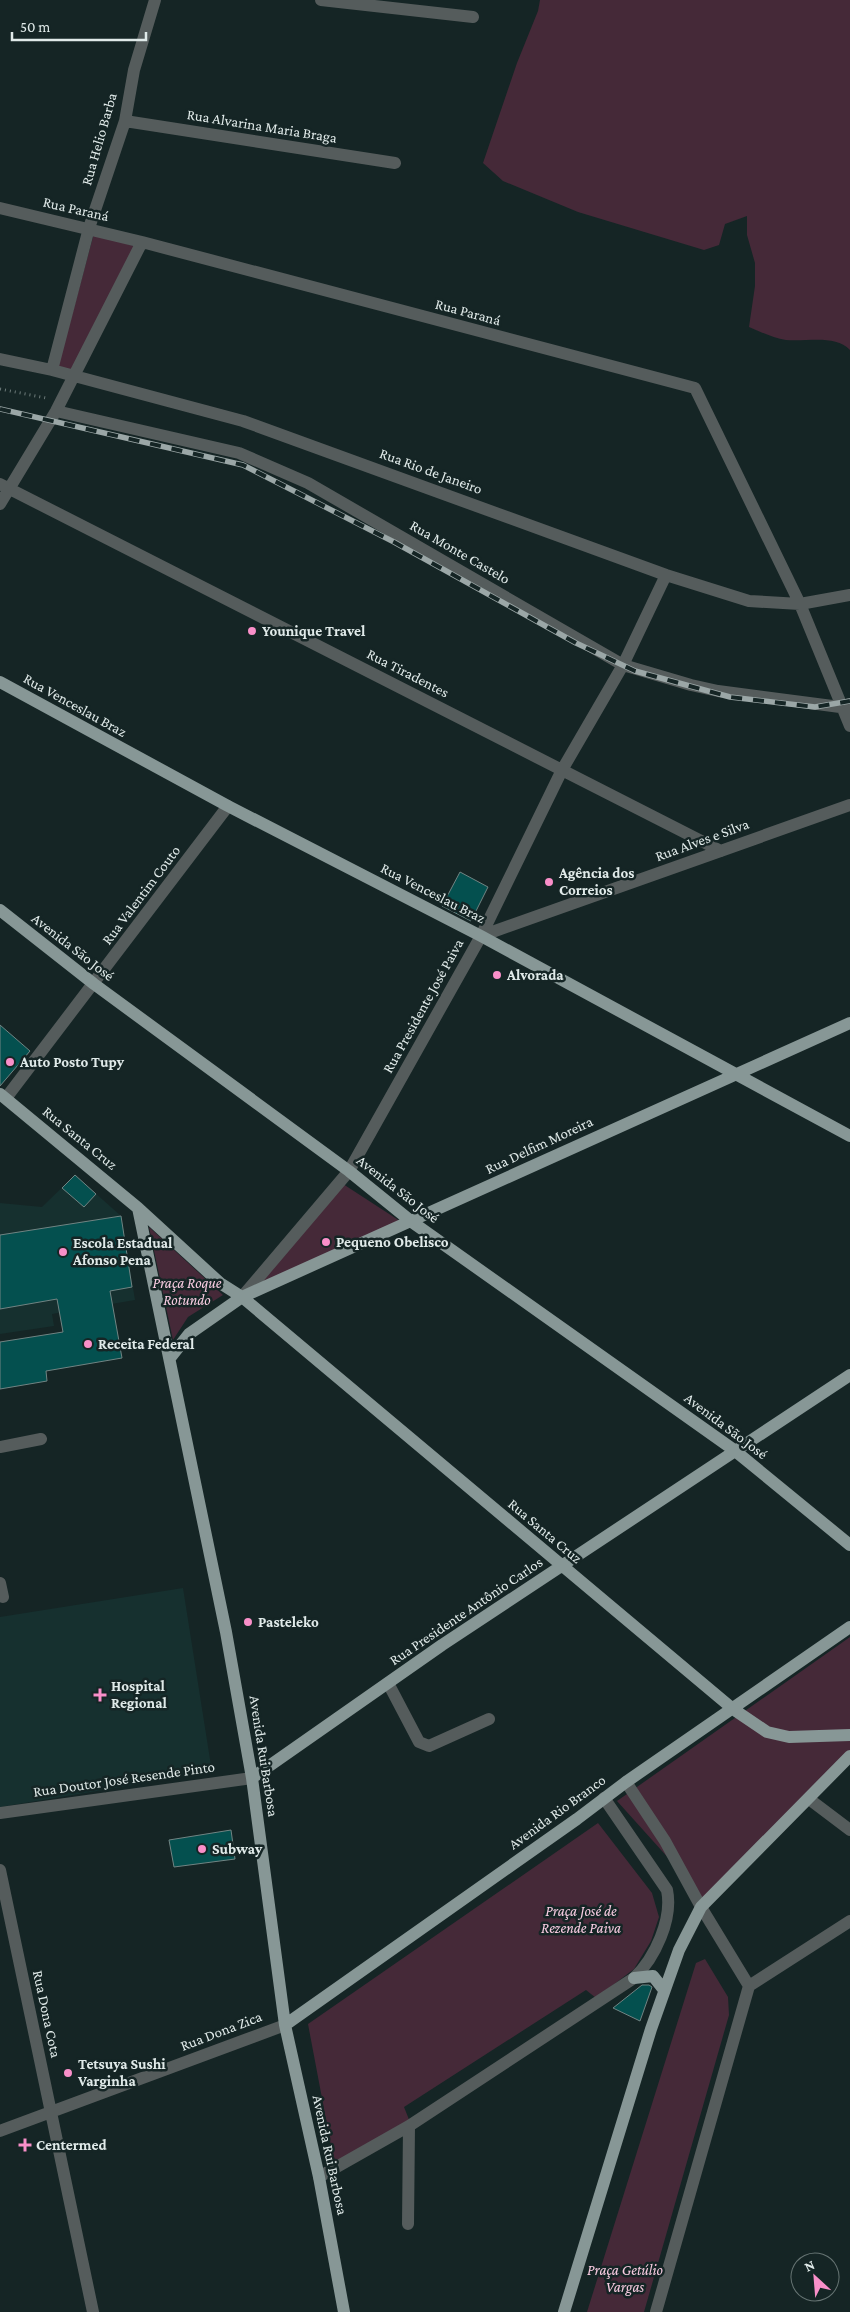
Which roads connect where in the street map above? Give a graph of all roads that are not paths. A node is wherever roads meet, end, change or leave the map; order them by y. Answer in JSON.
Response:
{"nodes":[{"id":1,"x":155,"y":0,"type":"edge"},
{"id":2,"x":321,"y":0,"type":"edge"},
{"id":3,"x":473,"y":17,"type":"dead end"},
{"id":4,"x":125,"y":121,"type":"junction"},
{"id":5,"x":395,"y":163,"type":"dead end"},
{"id":6,"x":0,"y":208,"type":"edge"},
{"id":7,"x":89,"y":228,"type":"junction"},
{"id":8,"x":142,"y":242,"type":"junction"},
{"id":9,"x":0,"y":359,"type":"edge"},
{"id":10,"x":52,"y":370,"type":"junction"},
{"id":11,"x":74,"y":376,"type":"junction"},
{"id":12,"x":56,"y":411,"type":"junction"},
{"id":13,"x":5,"y":486,"type":"edge"},
{"id":14,"x":0,"y":504,"type":"edge"},
{"id":15,"x":666,"y":575,"type":"junction"},
{"id":16,"x":850,"y":595,"type":"edge"},
{"id":17,"x":800,"y":604,"type":"junction"},
{"id":18,"x":623,"y":665,"type":"junction"},
{"id":19,"x":0,"y":682,"type":"edge"},
{"id":20,"x":845,"y":706,"type":"edge"},
{"id":21,"x":849,"y":723,"type":"edge"},
{"id":22,"x":562,"y":770,"type":"junction"},
{"id":23,"x":850,"y":805,"type":"edge"},
{"id":24,"x":228,"y":806,"type":"junction"},
{"id":25,"x":721,"y":851,"type":"junction"},
{"id":26,"x":0,"y":910,"type":"edge"},
{"id":27,"x":481,"y":936,"type":"junction"},
{"id":28,"x":94,"y":984,"type":"junction"},
{"id":29,"x":850,"y":1023,"type":"edge"},
{"id":30,"x":734,"y":1074,"type":"junction"},
{"id":31,"x":3,"y":1096,"type":"edge"},
{"id":32,"x":850,"y":1136,"type":"edge"},
{"id":33,"x":349,"y":1171,"type":"junction"},
{"id":34,"x":138,"y":1208,"type":"junction"},
{"id":35,"x":412,"y":1222,"type":"junction"},
{"id":36,"x":242,"y":1297,"type":"junction"},
{"id":37,"x":170,"y":1358,"type":"junction"},
{"id":38,"x":850,"y":1374,"type":"edge"},
{"id":39,"x":41,"y":1439,"type":"dead end"},
{"id":40,"x":0,"y":1446,"type":"edge"},
{"id":41,"x":734,"y":1450,"type":"junction"},
{"id":42,"x":850,"y":1545,"type":"edge"},
{"id":43,"x":561,"y":1566,"type":"junction"},
{"id":44,"x":0,"y":1583,"type":"edge"},
{"id":45,"x":3,"y":1596,"type":"dead end"},
{"id":46,"x":850,"y":1627,"type":"edge"},
{"id":47,"x":388,"y":1683,"type":"junction"},
{"id":48,"x":732,"y":1709,"type":"junction"},
{"id":49,"x":488,"y":1719,"type":"dead end"},
{"id":50,"x":850,"y":1736,"type":"edge"},
{"id":51,"x":850,"y":1756,"type":"edge"},
{"id":52,"x":252,"y":1778,"type":"junction"},
{"id":53,"x":626,"y":1782,"type":"junction"},
{"id":54,"x":604,"y":1798,"type":"junction"},
{"id":55,"x":809,"y":1799,"type":"junction"},
{"id":56,"x":0,"y":1812,"type":"edge"},
{"id":57,"x":850,"y":1830,"type":"edge"},
{"id":58,"x":0,"y":1870,"type":"edge"},
{"id":59,"x":701,"y":1908,"type":"junction"},
{"id":60,"x":850,"y":1921,"type":"edge"},
{"id":61,"x":634,"y":1978,"type":"junction"},
{"id":62,"x":749,"y":1986,"type":"junction"},
{"id":63,"x":664,"y":1990,"type":"junction"},
{"id":64,"x":285,"y":2025,"type":"junction"},
{"id":65,"x":50,"y":2113,"type":"junction"},
{"id":66,"x":409,"y":2126,"type":"junction"},
{"id":67,"x":0,"y":2132,"type":"edge"},
{"id":68,"x":319,"y":2176,"type":"junction"},
{"id":69,"x":408,"y":2224,"type":"dead end"},
{"id":70,"x":93,"y":2312,"type":"edge"},
{"id":71,"x":344,"y":2312,"type":"edge"},
{"id":72,"x":564,"y":2312,"type":"edge"},
{"id":73,"x":656,"y":2312,"type":"edge"}],
"edges":[{"from":1,"to":4,"type":"street","name":"Rua Helio Barba"},
{"from":2,"to":3,"type":"street"},
{"from":4,"to":5,"type":"street","name":"Rua Alvarina Maria Braga"},
{"from":4,"to":7,"type":"street","name":"Rua Helio Barba"},
{"from":6,"to":7,"type":"street","name":"Rua Paraná"},
{"from":7,"to":8,"type":"street","name":"Rua Paraná"},
{"from":7,"to":10,"type":"street","name":"Rua Helio Barba"},
{"from":8,"to":11,"type":"street"},
{"from":8,"to":17,"type":"street","name":"Rua Paraná"},
{"from":9,"to":10,"type":"street","name":"Rua Rio de Janeiro"},
{"from":10,"to":11,"type":"street","name":"Rua Rio de Janeiro"},
{"from":11,"to":12,"type":"street"},
{"from":11,"to":15,"type":"street","name":"Rua Rio de Janeiro"},
{"from":12,"to":13,"type":"street"},
{"from":12,"to":18,"type":"street","name":"Rua Monte Castelo"},
{"from":13,"to":14,"type":"street"},
{"from":13,"to":22,"type":"street","name":"Rua Tiradentes"},
{"from":15,"to":17,"type":"street","name":"Rua Rio de Janeiro"},
{"from":15,"to":18,"type":"street","name":"Rua Presidente José Paiva"},
{"from":16,"to":17,"type":"street","name":"Rua Rio de Janeiro"},
{"from":17,"to":20,"type":"street","name":"Rua Paraná"},
{"from":18,"to":20,"type":"street","name":"Rua Monte Castelo"},
{"from":18,"to":22,"type":"street","name":"Rua Presidente José Paiva"},
{"from":19,"to":24,"type":"main road","name":"Rua Venceslau Braz"},
{"from":20,"to":21,"type":"street","name":"Rua Paraná"},
{"from":22,"to":25,"type":"street","name":"Rua Tiradentes"},
{"from":22,"to":27,"type":"street","name":"Rua Presidente José Paiva"},
{"from":23,"to":25,"type":"street","name":"Rua Alves e Silva"},
{"from":24,"to":27,"type":"main road","name":"Rua Venceslau Braz"},
{"from":24,"to":28,"type":"street","name":"Rua Valentim Couto"},
{"from":25,"to":27,"type":"street","name":"Rua Alves e Silva"},
{"from":26,"to":28,"type":"main road","name":"Avenida São José"},
{"from":27,"to":30,"type":"main road","name":"Rua Venceslau Braz"},
{"from":27,"to":33,"type":"street","name":"Rua Presidente José Paiva"},
{"from":28,"to":31,"type":"street","name":"Rua Valentim Couto"},
{"from":28,"to":33,"type":"main road","name":"Avenida São José"},
{"from":29,"to":30,"type":"main road","name":"Rua Delfim Moreira"},
{"from":30,"to":32,"type":"main road","name":"Rua Venceslau Braz"},
{"from":30,"to":35,"type":"main road","name":"Rua Delfim Moreira"},
{"from":31,"to":34,"type":"main road","name":"Rua Santa Cruz"},
{"from":33,"to":35,"type":"main road","name":"Avenida São José"},
{"from":33,"to":36,"type":"street","name":"Rua Presidente José Paiva"},
{"from":34,"to":36,"type":"main road"},
{"from":34,"to":37,"type":"main road","name":"Avenida Rui Barbosa"},
{"from":35,"to":36,"type":"main road","name":"Rua Delfim Moreira"},
{"from":35,"to":41,"type":"main road","name":"Avenida São José"},
{"from":36,"to":37,"type":"main road"},
{"from":36,"to":43,"type":"main road","name":"Rua Santa Cruz"},
{"from":37,"to":52,"type":"main road","name":"Avenida Rui Barbosa"},
{"from":38,"to":41,"type":"main road","name":"Rua Presidente Antônio Carlos"},
{"from":39,"to":40,"type":"street"},
{"from":41,"to":42,"type":"main road","name":"Avenida São José"},
{"from":41,"to":43,"type":"main road","name":"Rua Presidente Antônio Carlos"},
{"from":43,"to":47,"type":"main road","name":"Rua Presidente Antônio Carlos"},
{"from":43,"to":48,"type":"main road","name":"Rua Santa Cruz"},
{"from":44,"to":45,"type":"street"},
{"from":46,"to":48,"type":"main road","name":"Avenida Rio Branco"},
{"from":47,"to":49,"type":"street"},
{"from":47,"to":52,"type":"main road","name":"Rua Presidente Antônio Carlos"},
{"from":48,"to":50,"type":"main road","name":"Rua Santa Cruz"},
{"from":48,"to":53,"type":"main road","name":"Avenida Rio Branco"},
{"from":51,"to":55,"type":"main road"},
{"from":52,"to":56,"type":"street","name":"Rua Doutor José Resende Pinto"},
{"from":52,"to":64,"type":"main road","name":"Avenida Rui Barbosa"},
{"from":53,"to":54,"type":"main road","name":"Avenida Rio Branco"},
{"from":53,"to":59,"type":"street"},
{"from":54,"to":61,"type":"street"},
{"from":54,"to":64,"type":"main road","name":"Avenida Rio Branco"},
{"from":55,"to":57,"type":"street"},
{"from":55,"to":59,"type":"main road"},
{"from":58,"to":65,"type":"street","name":"Rua Dona Cota"},
{"from":59,"to":62,"type":"street"},
{"from":59,"to":63,"type":"main road"},
{"from":60,"to":62,"type":"street"},
{"from":61,"to":63,"type":"main road"},
{"from":61,"to":66,"type":"street"},
{"from":62,"to":73,"type":"street"},
{"from":63,"to":72,"type":"main road"},
{"from":64,"to":65,"type":"street","name":"Rua Dona Zica"},
{"from":64,"to":68,"type":"main road","name":"Avenida Rui Barbosa"},
{"from":65,"to":67,"type":"street","name":"Rua Dona Zica"},
{"from":65,"to":70,"type":"street","name":"Rua Dona Cota"},
{"from":66,"to":68,"type":"street"},
{"from":66,"to":69,"type":"street"},
{"from":68,"to":71,"type":"main road","name":"Avenida Rui Barbosa"}]}
